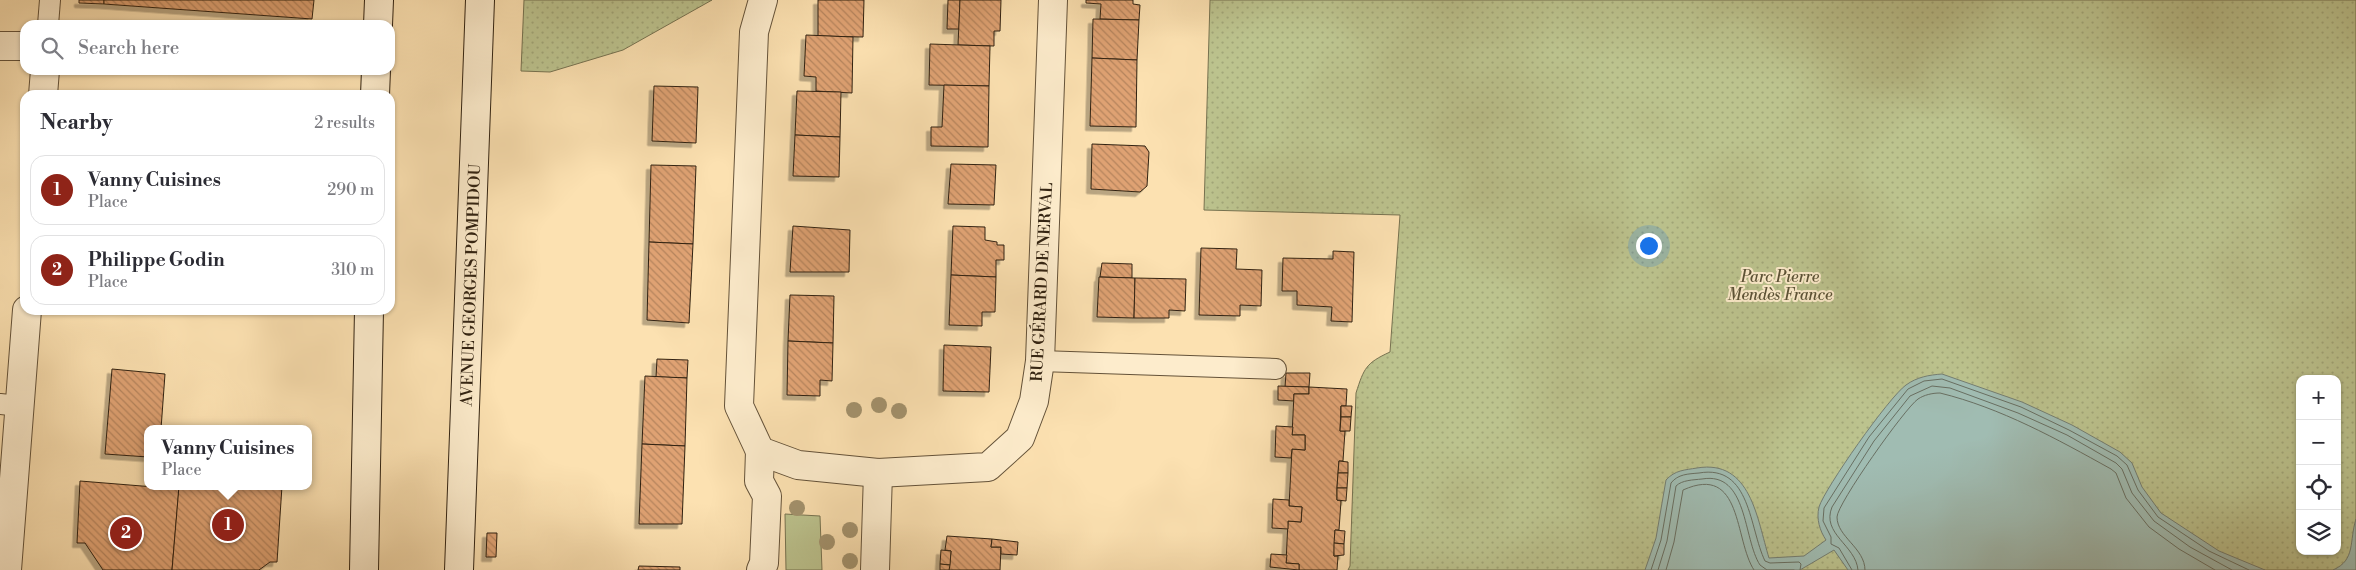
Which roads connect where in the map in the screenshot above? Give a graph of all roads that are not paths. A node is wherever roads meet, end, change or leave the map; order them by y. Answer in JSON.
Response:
{"nodes":[{"id":1,"x":50,"y":0,"type":"edge"},
{"id":2,"x":379,"y":0,"type":"edge"},
{"id":3,"x":480,"y":0,"type":"edge"},
{"id":4,"x":763,"y":0,"type":"edge"},
{"id":5,"x":1053,"y":0,"type":"edge"},
{"id":6,"x":48,"y":20,"type":"edge"},
{"id":7,"x":378,"y":20,"type":"edge"},
{"id":8,"x":0,"y":46,"type":"edge"},
{"id":9,"x":20,"y":46,"type":"edge"},
{"id":10,"x":45,"y":75,"type":"edge"},
{"id":11,"x":376,"y":75,"type":"edge"},
{"id":12,"x":43,"y":90,"type":"edge"},
{"id":13,"x":375,"y":90,"type":"edge"},
{"id":14,"x":26,"y":315,"type":"edge"},
{"id":15,"x":369,"y":315,"type":"edge"},
{"id":16,"x":1040,"y":361,"type":"junction"},
{"id":17,"x":1276,"y":369,"type":"dead end"},
{"id":18,"x":10,"y":405,"type":"edge"},
{"id":19,"x":760,"y":451,"type":"junction"},
{"id":20,"x":878,"y":472,"type":"junction"},
{"id":21,"x":7,"y":570,"type":"edge"},
{"id":22,"x":364,"y":570,"type":"edge"},
{"id":23,"x":459,"y":570,"type":"edge"},
{"id":24,"x":761,"y":570,"type":"edge"},
{"id":25,"x":875,"y":570,"type":"edge"}],
"edges":[{"from":1,"to":6,"type":"lane"},
{"from":2,"to":7,"type":"street"},
{"from":3,"to":23,"type":"street","name":"AVENUE GEORGES POMPIDOU"},
{"from":4,"to":19,"type":"street"},
{"from":5,"to":16,"type":"street","name":"RUE GÉRARD DE NERVAL"},
{"from":8,"to":9,"type":"street"},
{"from":10,"to":12,"type":"street"},
{"from":11,"to":13,"type":"street"},
{"from":14,"to":18,"type":"street"},
{"from":15,"to":22,"type":"street"},
{"from":16,"to":17,"type":"lane"},
{"from":16,"to":20,"type":"street","name":"RUE GÉRARD DE NERVAL"},
{"from":18,"to":21,"type":"street"},
{"from":19,"to":20,"type":"street","name":"RUE GÉRARD DE NERVAL"},
{"from":19,"to":24,"type":"street"},
{"from":20,"to":25,"type":"street"}]}
